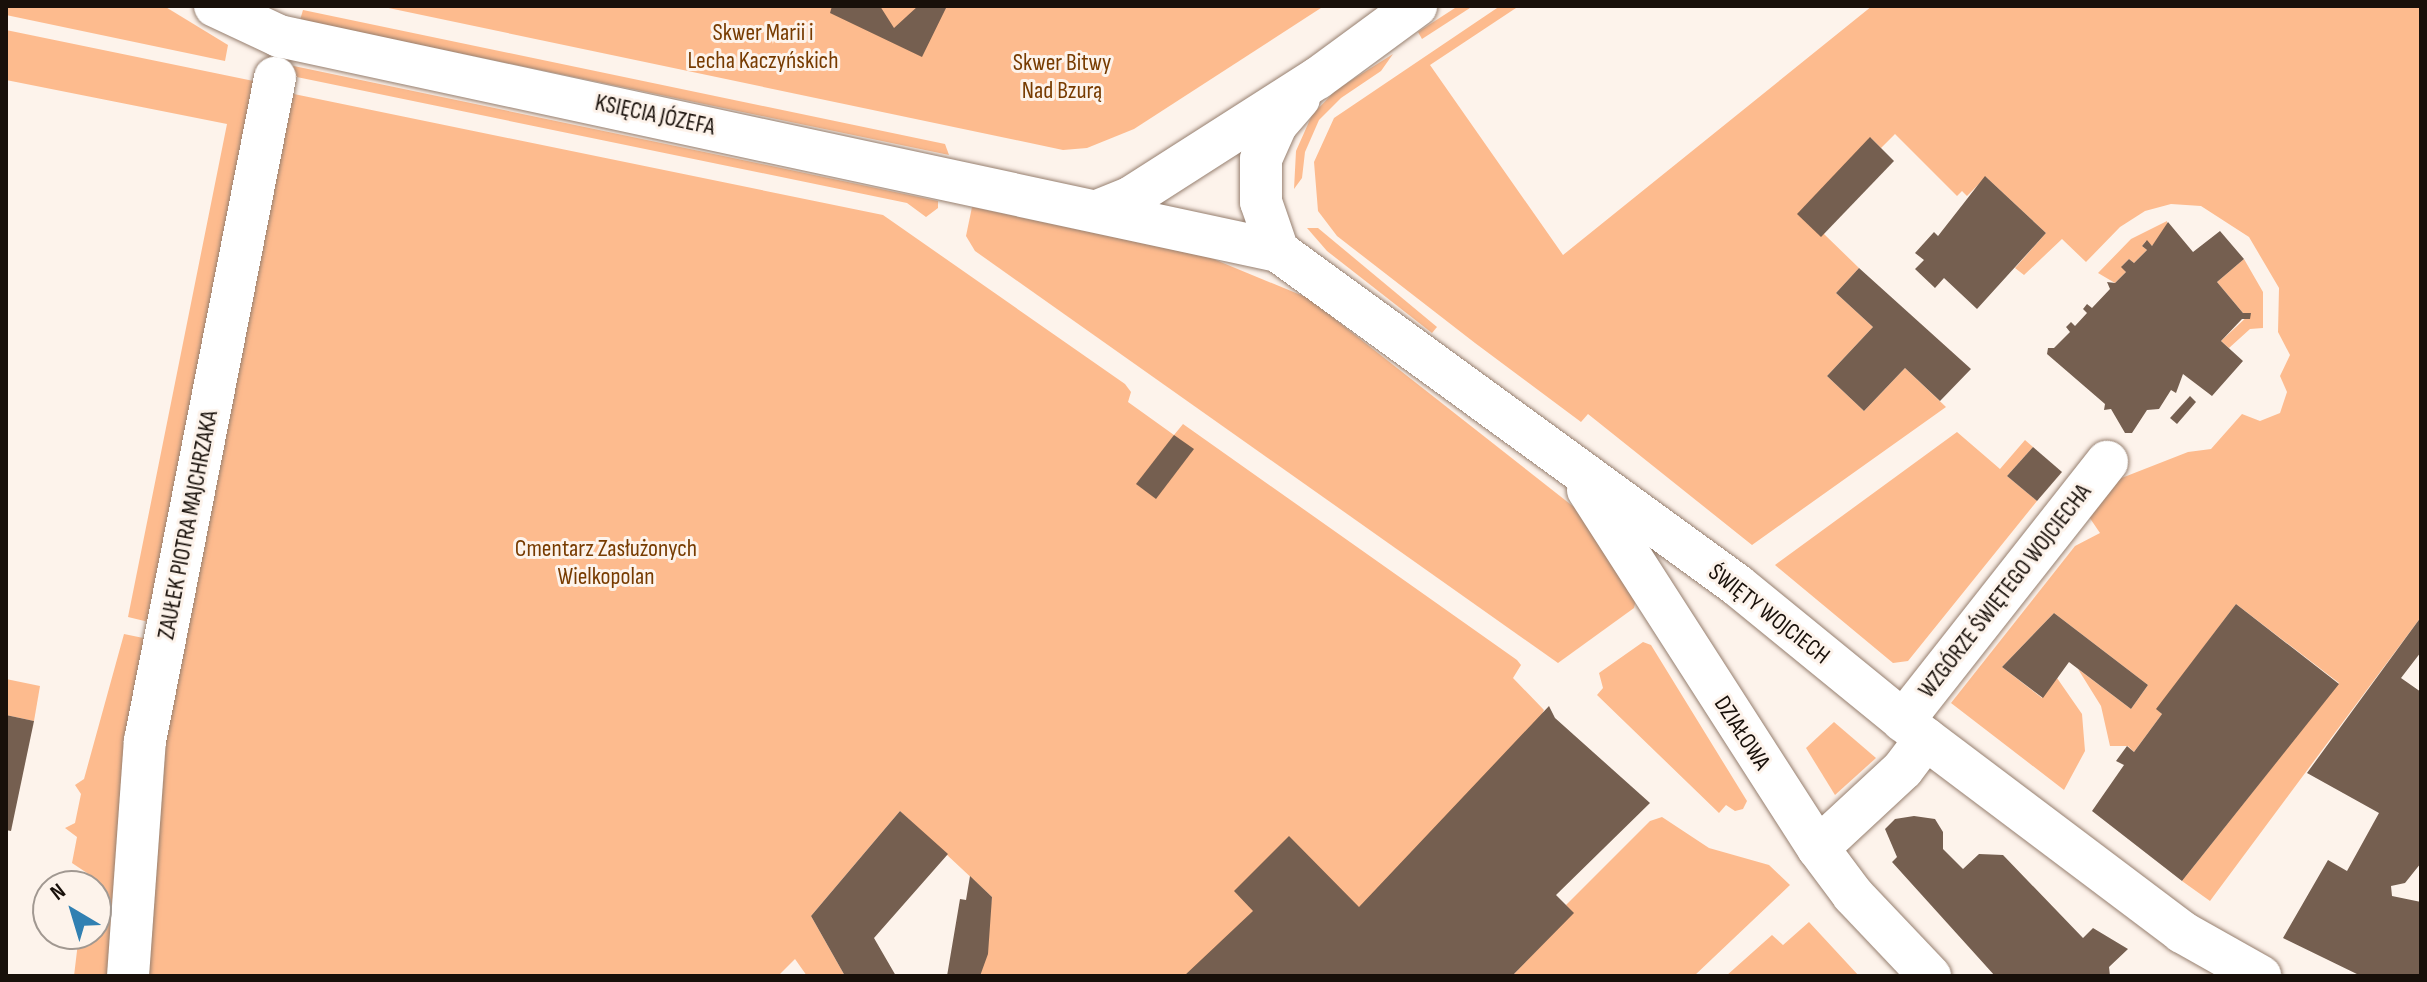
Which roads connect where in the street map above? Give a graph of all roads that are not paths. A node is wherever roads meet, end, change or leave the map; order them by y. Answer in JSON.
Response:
{"nodes":[{"id":1,"x":215,"y":6,"type":"edge"},
{"id":2,"x":1416,"y":6,"type":"edge"},
{"id":3,"x":275,"y":78,"type":"dead end"},
{"id":4,"x":1318,"y":78,"type":"junction"},
{"id":5,"x":1100,"y":210,"type":"junction"},
{"id":6,"x":1278,"y":251,"type":"junction"},
{"id":7,"x":2107,"y":462,"type":"dead end"},
{"id":8,"x":1577,"y":472,"type":"junction"},
{"id":9,"x":1915,"y":730,"type":"junction"},
{"id":10,"x":1818,"y":848,"type":"junction"},
{"id":11,"x":128,"y":976,"type":"edge"},
{"id":12,"x":1930,"y":976,"type":"edge"},
{"id":13,"x":2260,"y":976,"type":"edge"}],
"edges":[{"from":1,"to":5,"type":"street","name":"KSIĘCIA JÓZEFA"},
{"from":2,"to":4,"type":"street"},
{"from":3,"to":11,"type":"street","name":"ZAUŁEK PIOTRA MAJCHRZAKA"},
{"from":4,"to":5,"type":"street"},
{"from":4,"to":6,"type":"street"},
{"from":5,"to":6,"type":"street","name":"KSIĘCIA JÓZEFA"},
{"from":6,"to":8,"type":"street","name":"ŚWIĘTY WOJCIECH"},
{"from":7,"to":9,"type":"street","name":"WZGÓRZE ŚWIĘTEGO WOJCIECHA"},
{"from":8,"to":9,"type":"street","name":"ŚWIĘTY WOJCIECH"},
{"from":8,"to":10,"type":"street","name":"DZIAŁOWA"},
{"from":9,"to":10,"type":"street","name":"WZGÓRZE ŚWIĘTEGO WOJCIECHA"},
{"from":9,"to":13,"type":"street","name":"ŚWIĘTY WOJCIECH"},
{"from":10,"to":12,"type":"street","name":"DZIAŁOWA"}]}
